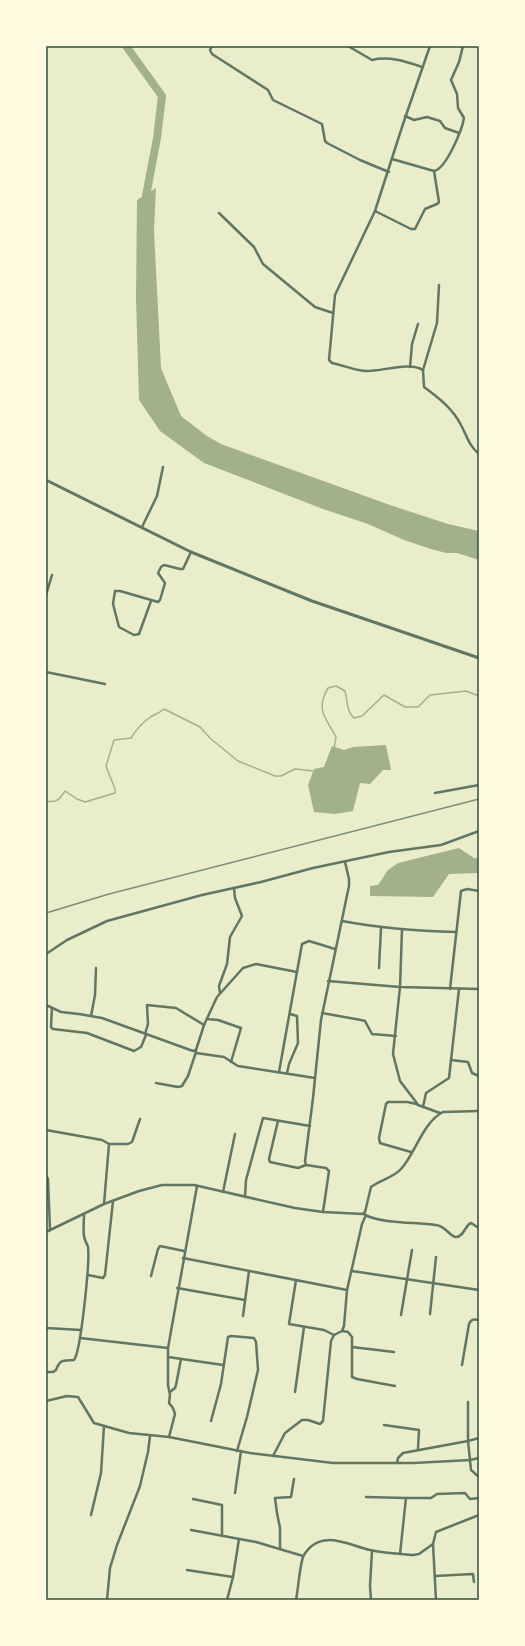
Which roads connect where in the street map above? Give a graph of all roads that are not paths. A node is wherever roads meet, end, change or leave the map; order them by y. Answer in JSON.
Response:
{"nodes":[{"id":1,"x":212,"y":46,"type":"edge"},
{"id":2,"x":348,"y":46,"type":"edge"},
{"id":3,"x":430,"y":46,"type":"edge"},
{"id":4,"x":463,"y":46,"type":"edge"},
{"id":5,"x":422,"y":67,"type":"junction"},
{"id":6,"x":405,"y":116,"type":"junction"},
{"id":7,"x":459,"y":133,"type":"junction"},
{"id":8,"x":392,"y":159,"type":"junction"},
{"id":9,"x":434,"y":171,"type":"junction"},
{"id":10,"x":389,"y":172,"type":"junction"},
{"id":11,"x":375,"y":211,"type":"junction"},
{"id":12,"x":219,"y":213,"type":"dead end"},
{"id":13,"x":439,"y":285,"type":"dead end"},
{"id":14,"x":333,"y":313,"type":"junction"},
{"id":15,"x":418,"y":324,"type":"dead end"},
{"id":16,"x":410,"y":367,"type":"junction"},
{"id":17,"x":423,"y":370,"type":"junction"},
{"id":18,"x":479,"y":454,"type":"edge"},
{"id":19,"x":163,"y":467,"type":"dead end"},
{"id":20,"x":46,"y":480,"type":"edge"},
{"id":21,"x":141,"y":528,"type":"junction"},
{"id":22,"x":191,"y":552,"type":"junction"},
{"id":23,"x":52,"y":575,"type":"dead end"},
{"id":24,"x":46,"y":595,"type":"edge"},
{"id":25,"x":151,"y":601,"type":"junction"},
{"id":26,"x":479,"y":658,"type":"edge"},
{"id":27,"x":46,"y":672,"type":"edge"},
{"id":28,"x":105,"y":684,"type":"dead end"},
{"id":29,"x":479,"y":785,"type":"edge"},
{"id":30,"x":435,"y":793,"type":"dead end"},
{"id":31,"x":479,"y":831,"type":"edge"},
{"id":32,"x":345,"y":862,"type":"junction"},
{"id":33,"x":234,"y":888,"type":"junction"},
{"id":34,"x":479,"y":890,"type":"edge"},
{"id":35,"x":342,"y":921,"type":"junction"},
{"id":36,"x":381,"y":928,"type":"junction"},
{"id":37,"x":402,"y":930,"type":"junction"},
{"id":38,"x":456,"y":932,"type":"junction"},
{"id":39,"x":335,"y":949,"type":"junction"},
{"id":40,"x":46,"y":954,"type":"edge"},
{"id":41,"x":96,"y":968,"type":"dead end"},
{"id":42,"x":379,"y":968,"type":"dead end"},
{"id":43,"x":297,"y":972,"type":"junction"},
{"id":44,"x":328,"y":981,"type":"junction"},
{"id":45,"x":400,"y":987,"type":"junction"},
{"id":46,"x":450,"y":989,"type":"junction"},
{"id":47,"x":459,"y":989,"type":"junction"},
{"id":48,"x":479,"y":989,"type":"edge"},
{"id":49,"x":220,"y":994,"type":"junction"},
{"id":50,"x":46,"y":1005,"type":"edge"},
{"id":51,"x":52,"y":1008,"type":"junction"},
{"id":52,"x":322,"y":1013,"type":"junction"},
{"id":53,"x":290,"y":1014,"type":"junction"},
{"id":54,"x":90,"y":1016,"type":"junction"},
{"id":55,"x":207,"y":1019,"type":"junction"},
{"id":56,"x":204,"y":1025,"type":"junction"},
{"id":57,"x":146,"y":1035,"type":"junction"},
{"id":58,"x":396,"y":1036,"type":"junction"},
{"id":59,"x":196,"y":1051,"type":"junction"},
{"id":60,"x":451,"y":1060,"type":"junction"},
{"id":61,"x":231,"y":1062,"type":"junction"},
{"id":62,"x":279,"y":1072,"type":"junction"},
{"id":63,"x":287,"y":1074,"type":"junction"},
{"id":64,"x":479,"y":1076,"type":"edge"},
{"id":65,"x":315,"y":1078,"type":"junction"},
{"id":66,"x":156,"y":1083,"type":"dead end"},
{"id":67,"x":418,"y":1105,"type":"junction"},
{"id":68,"x":423,"y":1107,"type":"junction"},
{"id":69,"x":479,"y":1111,"type":"edge"},
{"id":70,"x":441,"y":1113,"type":"junction"},
{"id":71,"x":140,"y":1119,"type":"dead end"},
{"id":72,"x":278,"y":1122,"type":"junction"},
{"id":73,"x":310,"y":1126,"type":"junction"},
{"id":74,"x":46,"y":1130,"type":"edge"},
{"id":75,"x":235,"y":1134,"type":"dead end"},
{"id":76,"x":109,"y":1144,"type":"junction"},
{"id":77,"x":411,"y":1152,"type":"junction"},
{"id":78,"x":306,"y":1165,"type":"junction"},
{"id":79,"x":46,"y":1175,"type":"edge"},
{"id":80,"x":197,"y":1186,"type":"junction"},
{"id":81,"x":223,"y":1192,"type":"junction"},
{"id":82,"x":245,"y":1197,"type":"junction"},
{"id":83,"x":113,"y":1201,"type":"junction"},
{"id":84,"x":48,"y":1203,"type":"edge"},
{"id":85,"x":104,"y":1204,"type":"junction"},
{"id":86,"x":323,"y":1212,"type":"junction"},
{"id":87,"x":84,"y":1214,"type":"junction"},
{"id":88,"x":364,"y":1214,"type":"junction"},
{"id":89,"x":479,"y":1228,"type":"edge"},
{"id":90,"x":50,"y":1230,"type":"junction"},
{"id":91,"x":46,"y":1232,"type":"edge"},
{"id":92,"x":412,"y":1250,"type":"dead end"},
{"id":93,"x":184,"y":1251,"type":"junction"},
{"id":94,"x":436,"y":1257,"type":"dead end"},
{"id":95,"x":183,"y":1258,"type":"junction"},
{"id":96,"x":249,"y":1271,"type":"junction"},
{"id":97,"x":352,"y":1271,"type":"junction"},
{"id":98,"x":88,"y":1275,"type":"junction"},
{"id":99,"x":151,"y":1276,"type":"dead end"},
{"id":100,"x":406,"y":1279,"type":"junction"},
{"id":101,"x":296,"y":1280,"type":"junction"},
{"id":102,"x":433,"y":1283,"type":"junction"},
{"id":103,"x":177,"y":1288,"type":"junction"},
{"id":104,"x":347,"y":1290,"type":"junction"},
{"id":105,"x":479,"y":1290,"type":"edge"},
{"id":106,"x":245,"y":1300,"type":"junction"},
{"id":107,"x":401,"y":1314,"type":"dead end"},
{"id":108,"x":430,"y":1314,"type":"dead end"},
{"id":109,"x":243,"y":1316,"type":"dead end"},
{"id":110,"x":479,"y":1320,"type":"edge"},
{"id":111,"x":304,"y":1327,"type":"junction"},
{"id":112,"x":46,"y":1328,"type":"edge"},
{"id":113,"x":81,"y":1330,"type":"junction"},
{"id":114,"x":342,"y":1331,"type":"junction"},
{"id":115,"x":334,"y":1335,"type":"junction"},
{"id":116,"x":80,"y":1338,"type":"junction"},
{"id":117,"x":352,"y":1347,"type":"junction"},
{"id":118,"x":168,"y":1348,"type":"junction"},
{"id":119,"x":394,"y":1352,"type":"dead end"},
{"id":120,"x":168,"y":1356,"type":"junction"},
{"id":121,"x":181,"y":1359,"type":"junction"},
{"id":122,"x":223,"y":1365,"type":"junction"},
{"id":123,"x":462,"y":1365,"type":"dead end"},
{"id":124,"x":46,"y":1372,"type":"edge"},
{"id":125,"x":395,"y":1386,"type":"dead end"},
{"id":126,"x":170,"y":1392,"type":"junction"},
{"id":127,"x":295,"y":1392,"type":"dead end"},
{"id":128,"x":46,"y":1400,"type":"edge"},
{"id":129,"x":468,"y":1402,"type":"dead end"},
{"id":130,"x":211,"y":1421,"type":"dead end"},
{"id":131,"x":384,"y":1425,"type":"dead end"},
{"id":132,"x":104,"y":1426,"type":"junction"},
{"id":133,"x":150,"y":1436,"type":"junction"},
{"id":134,"x":169,"y":1437,"type":"junction"},
{"id":135,"x":479,"y":1438,"type":"edge"},
{"id":136,"x":468,"y":1440,"type":"junction"},
{"id":137,"x":418,"y":1450,"type":"junction"},
{"id":138,"x":237,"y":1451,"type":"junction"},
{"id":139,"x":241,"y":1451,"type":"junction"},
{"id":140,"x":273,"y":1456,"type":"junction"},
{"id":141,"x":479,"y":1458,"type":"edge"},
{"id":142,"x":470,"y":1460,"type":"junction"},
{"id":143,"x":397,"y":1463,"type":"junction"},
{"id":144,"x":479,"y":1477,"type":"edge"},
{"id":145,"x":294,"y":1479,"type":"dead end"},
{"id":146,"x":235,"y":1493,"type":"dead end"},
{"id":147,"x":366,"y":1497,"type":"dead end"},
{"id":148,"x":406,"y":1498,"type":"junction"},
{"id":149,"x":479,"y":1498,"type":"edge"},
{"id":150,"x":192,"y":1499,"type":"dead end"},
{"id":151,"x":91,"y":1515,"type":"dead end"},
{"id":152,"x":479,"y":1515,"type":"edge"},
{"id":153,"x":191,"y":1530,"type":"dead end"},
{"id":154,"x":222,"y":1536,"type":"junction"},
{"id":155,"x":239,"y":1539,"type":"junction"},
{"id":156,"x":432,"y":1544,"type":"junction"},
{"id":157,"x":280,"y":1549,"type":"junction"},
{"id":158,"x":372,"y":1551,"type":"junction"},
{"id":159,"x":400,"y":1554,"type":"junction"},
{"id":160,"x":303,"y":1556,"type":"junction"},
{"id":161,"x":187,"y":1570,"type":"dead end"},
{"id":162,"x":435,"y":1576,"type":"junction"},
{"id":163,"x":233,"y":1577,"type":"junction"},
{"id":164,"x":474,"y":1582,"type":"dead end"},
{"id":165,"x":107,"y":1600,"type":"edge"},
{"id":166,"x":227,"y":1600,"type":"edge"},
{"id":167,"x":296,"y":1600,"type":"edge"},
{"id":168,"x":371,"y":1600,"type":"edge"},
{"id":169,"x":436,"y":1600,"type":"edge"}],
"edges":[{"from":1,"to":10,"type":"street"},
{"from":2,"to":5,"type":"street"},
{"from":3,"to":5,"type":"street"},
{"from":4,"to":7,"type":"street"},
{"from":5,"to":6,"type":"street"},
{"from":6,"to":7,"type":"street"},
{"from":6,"to":8,"type":"street"},
{"from":7,"to":9,"type":"street"},
{"from":8,"to":9,"type":"street"},
{"from":8,"to":10,"type":"street"},
{"from":9,"to":11,"type":"street"},
{"from":10,"to":11,"type":"street"},
{"from":11,"to":14,"type":"street"},
{"from":12,"to":14,"type":"street"},
{"from":13,"to":17,"type":"street"},
{"from":14,"to":16,"type":"street"},
{"from":15,"to":16,"type":"street"},
{"from":16,"to":17,"type":"street"},
{"from":17,"to":18,"type":"street"},
{"from":19,"to":21,"type":"street"},
{"from":20,"to":21,"type":"street"},
{"from":21,"to":22,"type":"street"},
{"from":22,"to":25,"type":"street"},
{"from":22,"to":26,"type":"street"},
{"from":23,"to":24,"type":"street"},
{"from":25,"to":25,"type":"street"},
{"from":27,"to":28,"type":"street"},
{"from":29,"to":30,"type":"street"},
{"from":31,"to":32,"type":"street"},
{"from":32,"to":33,"type":"street"},
{"from":32,"to":35,"type":"street"},
{"from":33,"to":40,"type":"street"},
{"from":33,"to":49,"type":"street"},
{"from":34,"to":38,"type":"street"},
{"from":35,"to":36,"type":"street"},
{"from":35,"to":39,"type":"street"},
{"from":36,"to":37,"type":"street"},
{"from":36,"to":42,"type":"street"},
{"from":37,"to":38,"type":"street"},
{"from":37,"to":45,"type":"street"},
{"from":38,"to":46,"type":"street"},
{"from":39,"to":43,"type":"street"},
{"from":39,"to":44,"type":"street"},
{"from":41,"to":54,"type":"street"},
{"from":43,"to":49,"type":"street"},
{"from":43,"to":53,"type":"street"},
{"from":44,"to":45,"type":"street"},
{"from":44,"to":52,"type":"street"},
{"from":45,"to":46,"type":"street"},
{"from":45,"to":58,"type":"street"},
{"from":46,"to":47,"type":"street"},
{"from":47,"to":48,"type":"street"},
{"from":47,"to":60,"type":"street"},
{"from":49,"to":55,"type":"street"},
{"from":50,"to":51,"type":"street"},
{"from":51,"to":54,"type":"street"},
{"from":51,"to":57,"type":"street"},
{"from":52,"to":58,"type":"street"},
{"from":52,"to":65,"type":"street"},
{"from":53,"to":62,"type":"street"},
{"from":53,"to":63,"type":"street"},
{"from":54,"to":57,"type":"street"},
{"from":55,"to":56,"type":"street"},
{"from":55,"to":61,"type":"street"},
{"from":56,"to":57,"type":"street"},
{"from":56,"to":59,"type":"street"},
{"from":57,"to":59,"type":"street"},
{"from":58,"to":67,"type":"street"},
{"from":59,"to":61,"type":"street"},
{"from":59,"to":66,"type":"street"},
{"from":60,"to":64,"type":"street"},
{"from":60,"to":68,"type":"street"},
{"from":61,"to":62,"type":"street"},
{"from":62,"to":63,"type":"street"},
{"from":63,"to":65,"type":"street"},
{"from":65,"to":73,"type":"street"},
{"from":67,"to":68,"type":"street"},
{"from":67,"to":77,"type":"street"},
{"from":68,"to":70,"type":"street"},
{"from":69,"to":70,"type":"street"},
{"from":70,"to":77,"type":"street"},
{"from":71,"to":76,"type":"street"},
{"from":72,"to":73,"type":"street"},
{"from":72,"to":78,"type":"street"},
{"from":72,"to":82,"type":"street"},
{"from":73,"to":78,"type":"street"},
{"from":74,"to":76,"type":"street"},
{"from":75,"to":81,"type":"street"},
{"from":76,"to":85,"type":"street"},
{"from":77,"to":88,"type":"street"},
{"from":78,"to":86,"type":"street"},
{"from":79,"to":84,"type":"street"},
{"from":80,"to":81,"type":"street"},
{"from":80,"to":83,"type":"street"},
{"from":80,"to":93,"type":"street"},
{"from":81,"to":82,"type":"street"},
{"from":82,"to":86,"type":"street"},
{"from":83,"to":85,"type":"street"},
{"from":83,"to":98,"type":"street"},
{"from":84,"to":90,"type":"street"},
{"from":85,"to":87,"type":"street"},
{"from":86,"to":88,"type":"street"},
{"from":87,"to":90,"type":"street"},
{"from":87,"to":98,"type":"street"},
{"from":88,"to":89,"type":"street"},
{"from":88,"to":97,"type":"street"},
{"from":90,"to":91,"type":"street"},
{"from":92,"to":100,"type":"street"},
{"from":93,"to":95,"type":"street"},
{"from":93,"to":99,"type":"street"},
{"from":94,"to":102,"type":"street"},
{"from":95,"to":96,"type":"street"},
{"from":95,"to":103,"type":"street"},
{"from":96,"to":101,"type":"street"},
{"from":96,"to":106,"type":"street"},
{"from":97,"to":100,"type":"street"},
{"from":97,"to":104,"type":"street"},
{"from":98,"to":113,"type":"street"},
{"from":100,"to":102,"type":"street"},
{"from":100,"to":107,"type":"street"},
{"from":101,"to":104,"type":"street"},
{"from":101,"to":111,"type":"street"},
{"from":102,"to":105,"type":"street"},
{"from":102,"to":108,"type":"street"},
{"from":103,"to":106,"type":"street"},
{"from":103,"to":118,"type":"street"},
{"from":104,"to":114,"type":"street"},
{"from":106,"to":109,"type":"street"},
{"from":110,"to":123,"type":"street"},
{"from":111,"to":115,"type":"street"},
{"from":111,"to":127,"type":"street"},
{"from":112,"to":113,"type":"street"},
{"from":113,"to":116,"type":"street"},
{"from":114,"to":115,"type":"street"},
{"from":114,"to":117,"type":"street"},
{"from":115,"to":140,"type":"street"},
{"from":116,"to":118,"type":"street"},
{"from":116,"to":124,"type":"street"},
{"from":117,"to":119,"type":"street"},
{"from":117,"to":125,"type":"street"},
{"from":118,"to":120,"type":"street"},
{"from":120,"to":121,"type":"street"},
{"from":120,"to":126,"type":"street"},
{"from":121,"to":122,"type":"street"},
{"from":121,"to":126,"type":"street"},
{"from":122,"to":130,"type":"street"},
{"from":122,"to":138,"type":"street"},
{"from":126,"to":134,"type":"street"},
{"from":128,"to":132,"type":"street"},
{"from":129,"to":136,"type":"street"},
{"from":131,"to":137,"type":"street"},
{"from":132,"to":133,"type":"street"},
{"from":132,"to":151,"type":"street"},
{"from":133,"to":134,"type":"street"},
{"from":133,"to":165,"type":"street"},
{"from":134,"to":138,"type":"street"},
{"from":135,"to":136,"type":"street"},
{"from":136,"to":137,"type":"street"},
{"from":136,"to":142,"type":"street"},
{"from":137,"to":143,"type":"street"},
{"from":138,"to":139,"type":"street"},
{"from":139,"to":140,"type":"street"},
{"from":139,"to":146,"type":"street"},
{"from":140,"to":143,"type":"street"},
{"from":141,"to":142,"type":"street"},
{"from":142,"to":143,"type":"street"},
{"from":142,"to":144,"type":"street"},
{"from":145,"to":157,"type":"street"},
{"from":147,"to":148,"type":"street"},
{"from":148,"to":149,"type":"street"},
{"from":148,"to":159,"type":"street"},
{"from":150,"to":154,"type":"street"},
{"from":152,"to":156,"type":"street"},
{"from":153,"to":154,"type":"street"},
{"from":154,"to":155,"type":"street"},
{"from":155,"to":157,"type":"street"},
{"from":155,"to":163,"type":"street"},
{"from":156,"to":159,"type":"street"},
{"from":156,"to":162,"type":"street"},
{"from":157,"to":160,"type":"street"},
{"from":158,"to":159,"type":"street"},
{"from":158,"to":160,"type":"street"},
{"from":158,"to":168,"type":"street"},
{"from":160,"to":167,"type":"street"},
{"from":161,"to":163,"type":"street"},
{"from":162,"to":164,"type":"street"},
{"from":162,"to":169,"type":"street"},
{"from":163,"to":166,"type":"street"}]}
